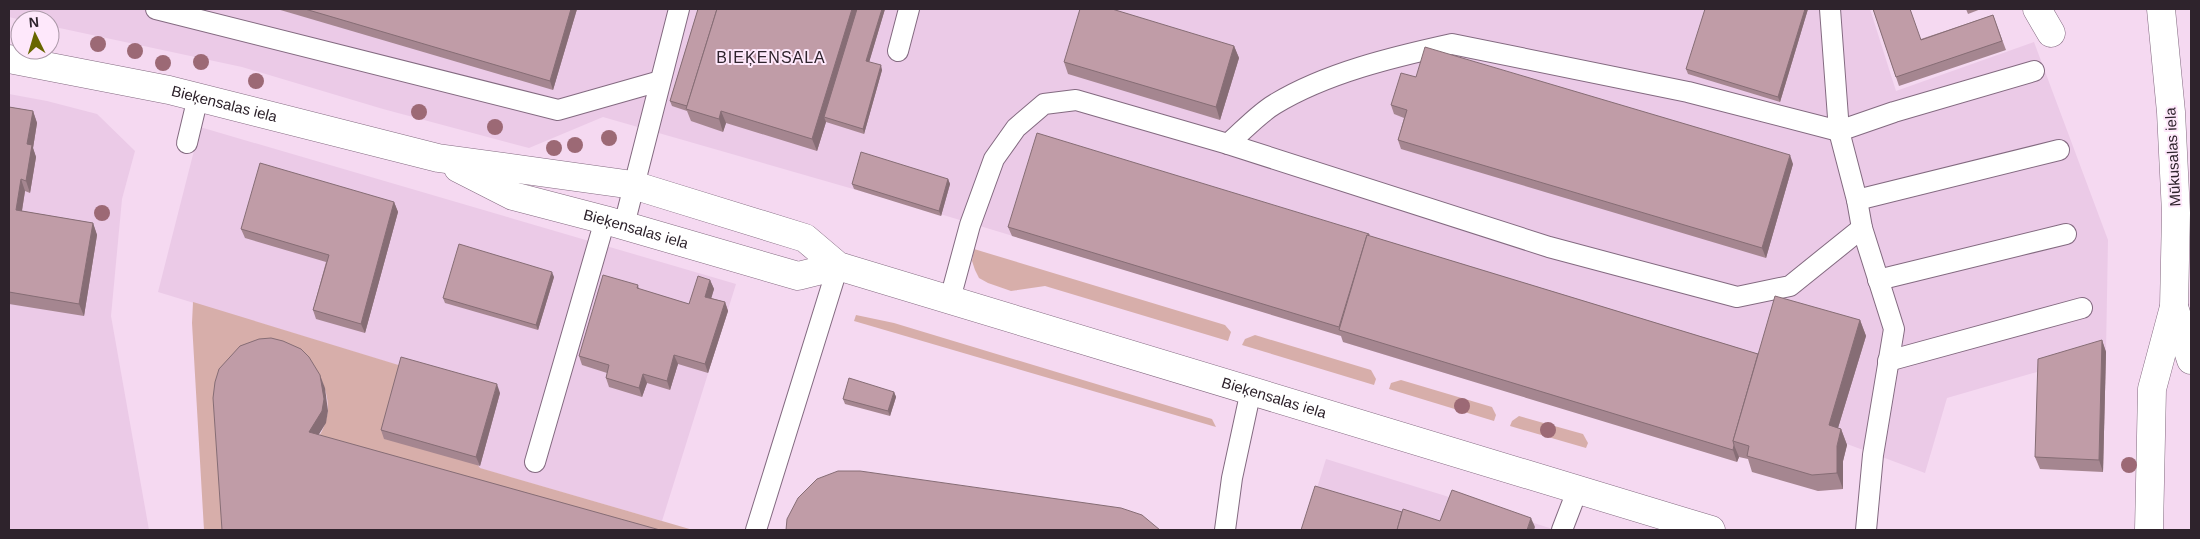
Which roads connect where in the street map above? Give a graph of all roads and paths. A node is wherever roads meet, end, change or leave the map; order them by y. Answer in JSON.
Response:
{"nodes":[{"id":1,"x":156,"y":9,"type":"edge"},
{"id":2,"x":679,"y":9,"type":"edge"},
{"id":3,"x":909,"y":9,"type":"edge"},
{"id":4,"x":1830,"y":9,"type":"edge"},
{"id":5,"x":2037,"y":9,"type":"edge"},
{"id":6,"x":2161,"y":9,"type":"edge"},
{"id":7,"x":2051,"y":33,"type":"dead end"},
{"id":8,"x":898,"y":51,"type":"dead end"},
{"id":9,"x":9,"y":59,"type":"edge"},
{"id":10,"x":2034,"y":71,"type":"dead end"},
{"id":11,"x":660,"y":81,"type":"junction"},
{"id":12,"x":198,"y":97,"type":"junction"},
{"id":13,"x":1839,"y":131,"type":"junction"},
{"id":14,"x":187,"y":143,"type":"dead end"},
{"id":15,"x":1228,"y":144,"type":"junction"},
{"id":16,"x":2059,"y":150,"type":"dead end"},
{"id":17,"x":438,"y":158,"type":"junction"},
{"id":18,"x":633,"y":185,"type":"junction"},
{"id":19,"x":1857,"y":200,"type":"junction"},
{"id":20,"x":614,"y":222,"type":"junction"},
{"id":21,"x":1862,"y":228,"type":"junction"},
{"id":22,"x":2066,"y":234,"type":"dead end"},
{"id":23,"x":838,"y":266,"type":"junction"},
{"id":24,"x":1878,"y":280,"type":"junction"},
{"id":25,"x":950,"y":299,"type":"junction"},
{"id":26,"x":2174,"y":307,"type":"junction"},
{"id":27,"x":2082,"y":308,"type":"dead end"},
{"id":28,"x":2191,"y":360,"type":"edge"},
{"id":29,"x":1888,"y":362,"type":"junction"},
{"id":30,"x":1251,"y":390,"type":"junction"},
{"id":31,"x":534,"y":462,"type":"dead end"},
{"id":32,"x":1577,"y":491,"type":"junction"},
{"id":33,"x":756,"y":530,"type":"edge"},
{"id":34,"x":1225,"y":530,"type":"edge"},
{"id":35,"x":1562,"y":530,"type":"edge"},
{"id":36,"x":1711,"y":530,"type":"edge"},
{"id":37,"x":1866,"y":530,"type":"edge"},
{"id":38,"x":2149,"y":530,"type":"edge"}],
"edges":[{"from":1,"to":11,"type":"lane"},
{"from":2,"to":11,"type":"lane"},
{"from":3,"to":8,"type":"lane"},
{"from":4,"to":13,"type":"lane"},
{"from":5,"to":7,"type":"street"},
{"from":6,"to":26,"type":"street","name":"Mūkusalas iela"},
{"from":9,"to":12,"type":"street","name":"Bieķensalas iela"},
{"from":10,"to":13,"type":"lane"},
{"from":11,"to":18,"type":"lane"},
{"from":12,"to":14,"type":"lane"},
{"from":12,"to":17,"type":"street","name":"Bieķensalas iela"},
{"from":13,"to":15,"type":"lane"},
{"from":13,"to":19,"type":"lane"},
{"from":15,"to":21,"type":"lane"},
{"from":15,"to":25,"type":"lane"},
{"from":16,"to":19,"type":"lane"},
{"from":17,"to":18,"type":"street","name":"Bieķensalas iela"},
{"from":17,"to":20,"type":"street","name":"Bieķensalas iela"},
{"from":18,"to":20,"type":"lane"},
{"from":18,"to":23,"type":"street","name":"Bieķensalas iela"},
{"from":19,"to":21,"type":"lane"},
{"from":20,"to":23,"type":"street","name":"Bieķensalas iela"},
{"from":20,"to":31,"type":"lane"},
{"from":21,"to":24,"type":"lane"},
{"from":22,"to":24,"type":"lane"},
{"from":23,"to":25,"type":"street","name":"Bieķensalas iela"},
{"from":23,"to":33,"type":"lane"},
{"from":24,"to":29,"type":"lane"},
{"from":25,"to":30,"type":"street","name":"Bieķensalas iela"},
{"from":26,"to":28,"type":"street","name":"Mūkusalas iela"},
{"from":26,"to":38,"type":"street","name":"Mūkusalas iela"},
{"from":27,"to":29,"type":"lane"},
{"from":29,"to":37,"type":"lane"},
{"from":30,"to":32,"type":"street","name":"Bieķensalas iela"},
{"from":30,"to":34,"type":"lane"},
{"from":32,"to":35,"type":"lane"},
{"from":32,"to":36,"type":"street","name":"Bieķensalas iela"}]}
